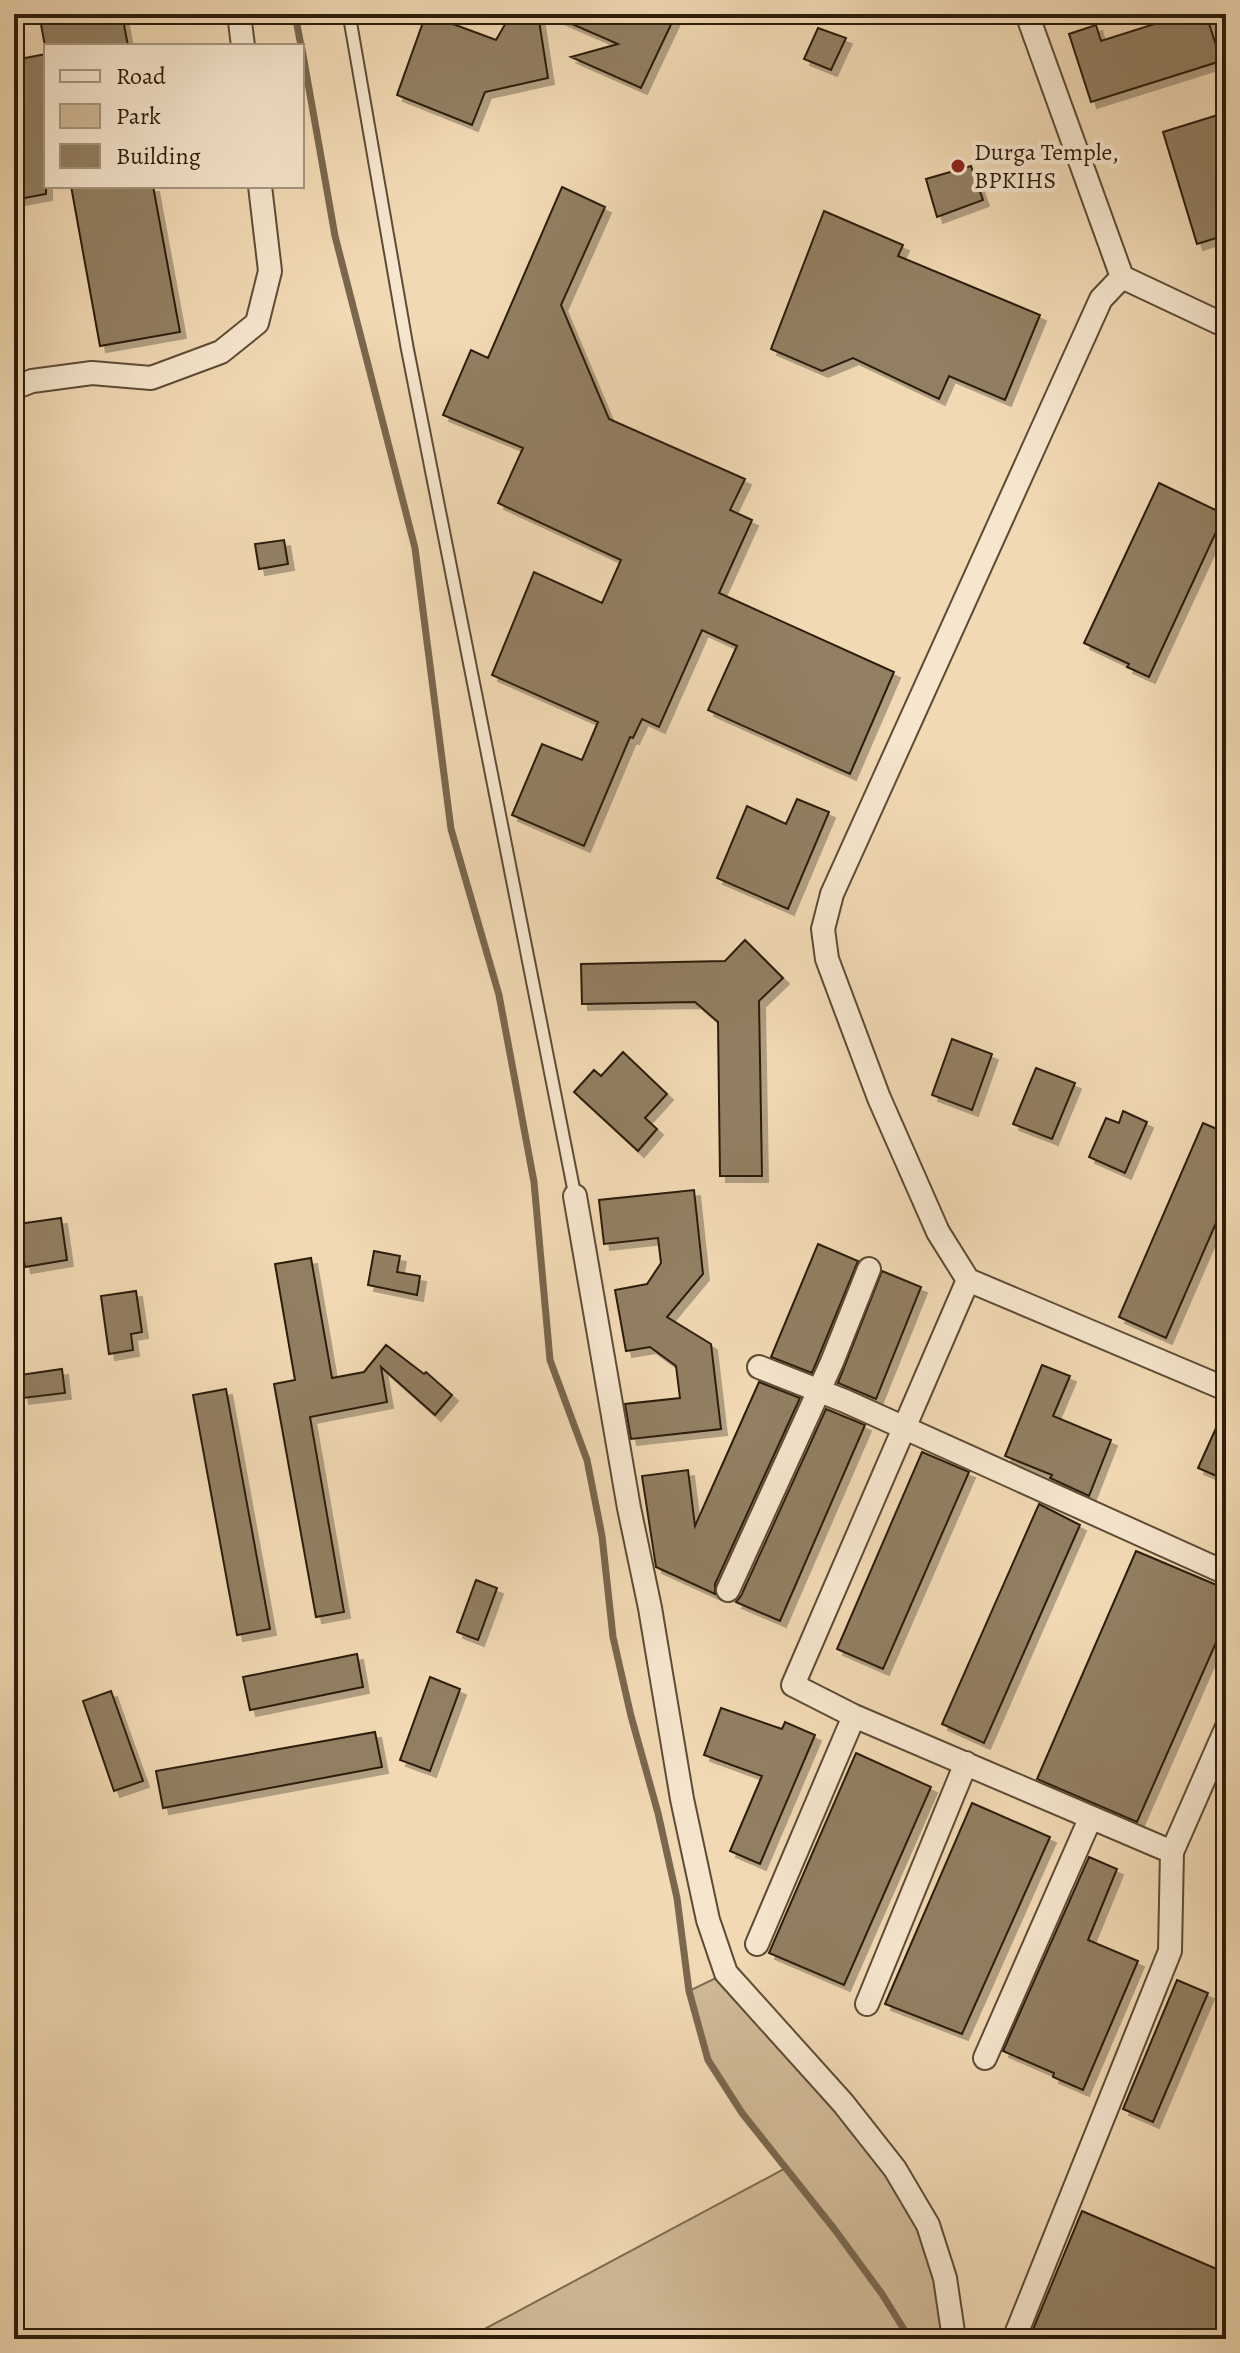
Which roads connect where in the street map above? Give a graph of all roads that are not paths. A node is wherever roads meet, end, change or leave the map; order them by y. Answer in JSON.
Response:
{"nodes":[{"id":1,"x":239,"y":14,"type":"edge"},
{"id":2,"x":349,"y":14,"type":"edge"},
{"id":3,"x":1027,"y":14,"type":"edge"},
{"id":4,"x":243,"y":44,"type":"edge"},
{"id":5,"x":260,"y":188,"type":"edge"},
{"id":6,"x":1122,"y":277,"type":"junction"},
{"id":7,"x":1226,"y":326,"type":"edge"},
{"id":8,"x":14,"y":388,"type":"edge"},
{"id":9,"x":575,"y":1196,"type":"joint"},
{"id":10,"x":869,"y":1269,"type":"dead end"},
{"id":11,"x":968,"y":1280,"type":"junction"},
{"id":12,"x":759,"y":1367,"type":"dead end"},
{"id":13,"x":1226,"y":1389,"type":"edge"},
{"id":14,"x":817,"y":1390,"type":"junction"},
{"id":15,"x":906,"y":1428,"type":"junction"},
{"id":16,"x":1226,"y":1573,"type":"edge"},
{"id":17,"x":728,"y":1590,"type":"dead end"},
{"id":18,"x":854,"y":1716,"type":"junction"},
{"id":19,"x":1226,"y":1729,"type":"edge"},
{"id":20,"x":966,"y":1763,"type":"junction"},
{"id":21,"x":1090,"y":1819,"type":"junction"},
{"id":22,"x":1172,"y":1852,"type":"junction"},
{"id":23,"x":757,"y":1944,"type":"dead end"},
{"id":24,"x":867,"y":2004,"type":"dead end"},
{"id":25,"x":985,"y":2058,"type":"dead end"},
{"id":26,"x":954,"y":2339,"type":"edge"},
{"id":27,"x":1014,"y":2339,"type":"edge"}],
"edges":[{"from":1,"to":4,"type":"street"},
{"from":2,"to":9,"type":"lane"},
{"from":3,"to":6,"type":"street"},
{"from":5,"to":8,"type":"street"},
{"from":6,"to":7,"type":"street"},
{"from":6,"to":11,"type":"street"},
{"from":9,"to":26,"type":"street"},
{"from":10,"to":14,"type":"street"},
{"from":11,"to":13,"type":"street"},
{"from":11,"to":15,"type":"street"},
{"from":12,"to":14,"type":"street"},
{"from":14,"to":15,"type":"street"},
{"from":14,"to":17,"type":"street"},
{"from":15,"to":16,"type":"street"},
{"from":15,"to":18,"type":"street"},
{"from":18,"to":20,"type":"street"},
{"from":18,"to":23,"type":"street"},
{"from":19,"to":22,"type":"street"},
{"from":20,"to":21,"type":"street"},
{"from":20,"to":24,"type":"street"},
{"from":21,"to":22,"type":"street"},
{"from":21,"to":25,"type":"street"},
{"from":22,"to":27,"type":"street"}]}
